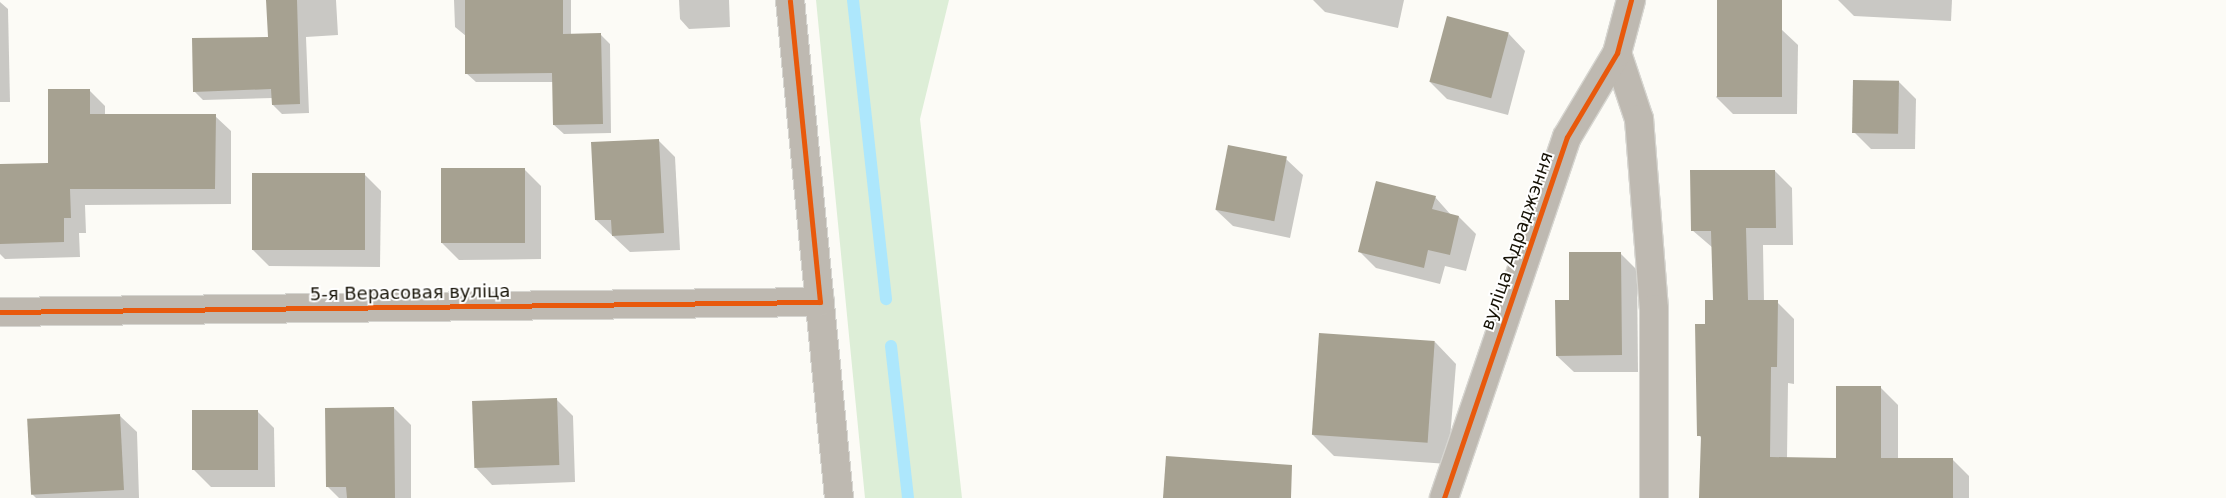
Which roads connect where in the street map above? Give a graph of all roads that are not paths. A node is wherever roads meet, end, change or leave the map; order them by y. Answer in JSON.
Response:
{"nodes":[{"id":1,"x":790,"y":0,"type":"edge"},
{"id":2,"x":1631,"y":0,"type":"edge"},
{"id":3,"x":1617,"y":53,"type":"junction"},
{"id":4,"x":820,"y":302,"type":"junction"},
{"id":5,"x":0,"y":312,"type":"edge"},
{"id":6,"x":839,"y":498,"type":"edge"},
{"id":7,"x":1444,"y":498,"type":"edge"},
{"id":8,"x":1654,"y":498,"type":"edge"}],
"edges":[{"from":1,"to":4,"type":"street"},
{"from":2,"to":3,"type":"street","name":"вуліца Адраджэння"},
{"from":3,"to":7,"type":"street","name":"вуліца Адраджэння"},
{"from":3,"to":8,"type":"street"},
{"from":4,"to":5,"type":"street","name":"5-я Верасовая вуліца"},
{"from":4,"to":6,"type":"street"}]}
